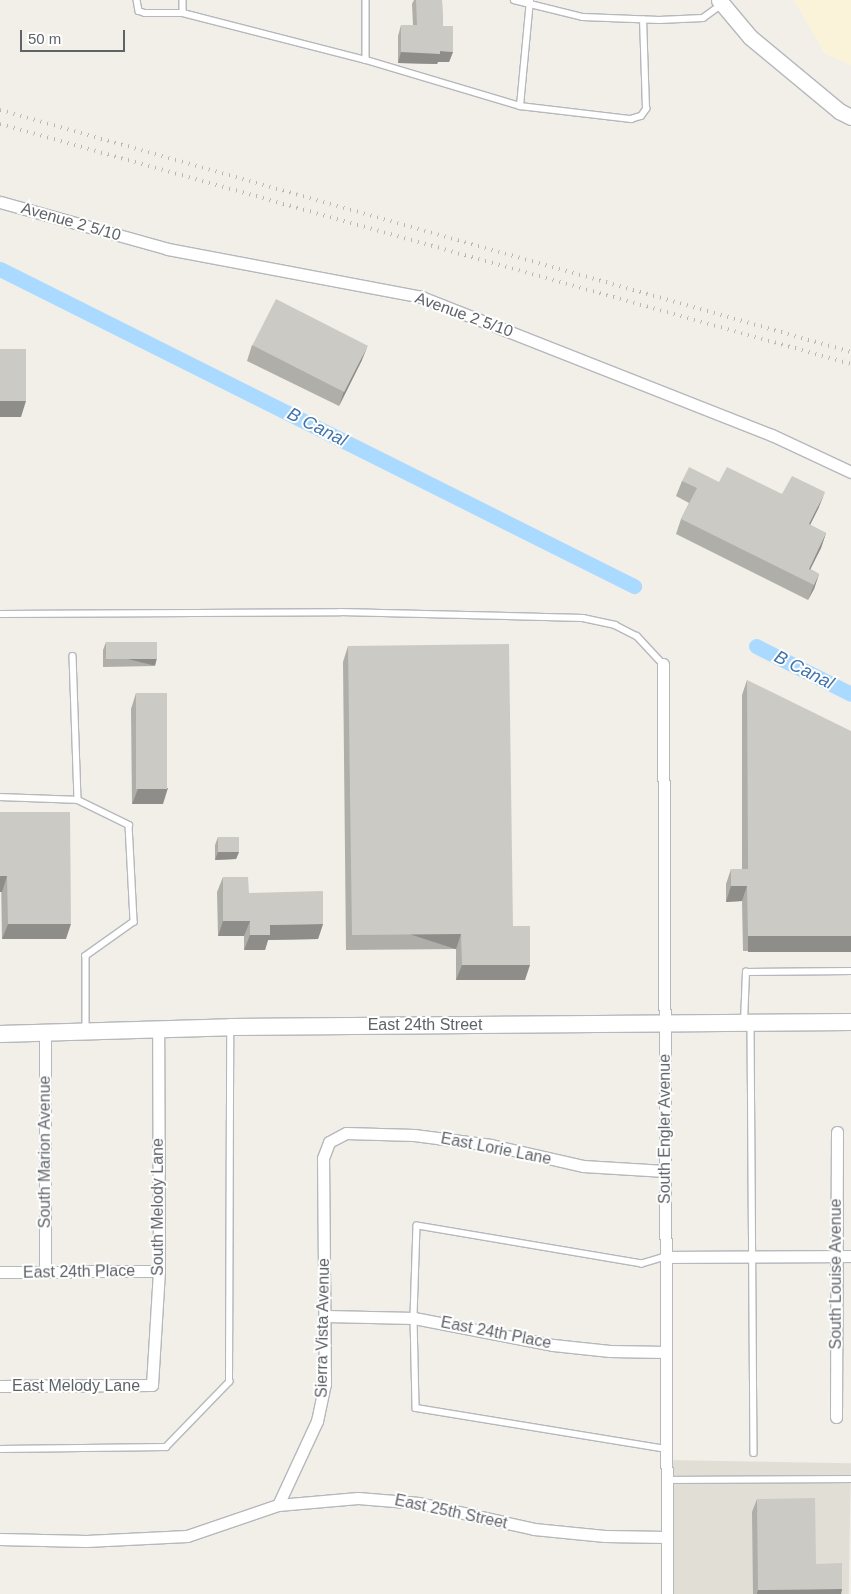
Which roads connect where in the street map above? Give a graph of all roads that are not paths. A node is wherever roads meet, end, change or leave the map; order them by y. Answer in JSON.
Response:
{"nodes":[{"id":1,"x":137,"y":0,"type":"edge"},
{"id":2,"x":183,"y":0,"type":"edge"},
{"id":3,"x":366,"y":0,"type":"edge"},
{"id":4,"x":514,"y":0,"type":"edge"},
{"id":5,"x":530,"y":2,"type":"edge"},
{"id":6,"x":721,"y":2,"type":"edge"},
{"id":7,"x":183,"y":13,"type":"junction"},
{"id":8,"x":643,"y":20,"type":"junction"},
{"id":9,"x":366,"y":60,"type":"junction"},
{"id":10,"x":520,"y":106,"type":"junction"},
{"id":11,"x":851,"y":117,"type":"edge"},
{"id":12,"x":0,"y":202,"type":"edge"},
{"id":13,"x":851,"y":472,"type":"edge"},
{"id":14,"x":0,"y":614,"type":"edge"},
{"id":15,"x":73,"y":656,"type":"dead end"},
{"id":16,"x":663,"y":664,"type":"joint"},
{"id":17,"x":0,"y":797,"type":"edge"},
{"id":18,"x":78,"y":800,"type":"junction"},
{"id":19,"x":851,"y":971,"type":"edge"},
{"id":20,"x":851,"y":1022,"type":"edge"},
{"id":21,"x":666,"y":1024,"type":"junction"},
{"id":22,"x":748,"y":1024,"type":"junction"},
{"id":23,"x":230,"y":1027,"type":"junction"},
{"id":24,"x":158,"y":1028,"type":"junction"},
{"id":25,"x":86,"y":1031,"type":"junction"},
{"id":26,"x":45,"y":1032,"type":"junction"},
{"id":27,"x":0,"y":1034,"type":"edge"},
{"id":28,"x":837,"y":1132,"type":"dead end"},
{"id":29,"x":329,"y":1142,"type":"joint"},
{"id":30,"x":665,"y":1171,"type":"junction"},
{"id":31,"x":835,"y":1256,"type":"junction"},
{"id":32,"x":851,"y":1256,"type":"edge"},
{"id":33,"x":666,"y":1257,"type":"junction"},
{"id":34,"x":752,"y":1257,"type":"junction"},
{"id":35,"x":159,"y":1271,"type":"junction"},
{"id":36,"x":0,"y":1272,"type":"edge"},
{"id":37,"x":45,"y":1272,"type":"junction"},
{"id":38,"x":326,"y":1316,"type":"junction"},
{"id":39,"x":414,"y":1318,"type":"junction"},
{"id":40,"x":666,"y":1352,"type":"junction"},
{"id":41,"x":152,"y":1385,"type":"joint"},
{"id":42,"x":0,"y":1386,"type":"edge"},
{"id":43,"x":836,"y":1417,"type":"dead end"},
{"id":44,"x":0,"y":1449,"type":"edge"},
{"id":45,"x":666,"y":1449,"type":"junction"},
{"id":46,"x":754,"y":1452,"type":"dead end"},
{"id":47,"x":851,"y":1479,"type":"edge"},
{"id":48,"x":666,"y":1480,"type":"junction"},
{"id":49,"x":278,"y":1505,"type":"junction"},
{"id":50,"x":666,"y":1537,"type":"junction"},
{"id":51,"x":0,"y":1539,"type":"edge"},
{"id":52,"x":666,"y":1594,"type":"edge"}],
"edges":[{"from":1,"to":7,"type":"lane"},
{"from":2,"to":7,"type":"lane"},
{"from":3,"to":9,"type":"lane"},
{"from":4,"to":5,"type":"lane"},
{"from":5,"to":8,"type":"lane"},
{"from":5,"to":10,"type":"lane"},
{"from":6,"to":8,"type":"lane"},
{"from":6,"to":11,"type":"street"},
{"from":7,"to":9,"type":"lane"},
{"from":8,"to":10,"type":"lane"},
{"from":9,"to":10,"type":"lane"},
{"from":12,"to":13,"type":"street","name":"Avenue 2 5/10"},
{"from":14,"to":16,"type":"lane"},
{"from":15,"to":18,"type":"lane"},
{"from":16,"to":21,"type":"street","name":"South Engler Avenue"},
{"from":17,"to":18,"type":"lane"},
{"from":18,"to":25,"type":"lane"},
{"from":19,"to":22,"type":"lane"},
{"from":20,"to":22,"type":"main road","name":"East 24th Street"},
{"from":21,"to":22,"type":"main road","name":"East 24th Street"},
{"from":21,"to":23,"type":"main road","name":"East 24th Street"},
{"from":21,"to":30,"type":"street","name":"South Engler Avenue"},
{"from":22,"to":34,"type":"lane"},
{"from":23,"to":24,"type":"main road","name":"East 24th Street"},
{"from":23,"to":44,"type":"lane"},
{"from":24,"to":25,"type":"main road","name":"East 24th Street"},
{"from":24,"to":35,"type":"street","name":"South Melody Lane"},
{"from":25,"to":26,"type":"main road","name":"East 24th Street"},
{"from":26,"to":27,"type":"main road","name":"East 24th Street"},
{"from":26,"to":37,"type":"street","name":"South Marion Avenue"},
{"from":28,"to":31,"type":"street","name":"South Louise Avenue"},
{"from":29,"to":30,"type":"street","name":"East Lorie Lane"},
{"from":29,"to":38,"type":"street","name":"Sierra Vista Avenue"},
{"from":30,"to":33,"type":"street","name":"South Engler Avenue"},
{"from":31,"to":32,"type":"street"},
{"from":31,"to":34,"type":"street"},
{"from":31,"to":43,"type":"street","name":"South Louise Avenue"},
{"from":33,"to":34,"type":"street"},
{"from":33,"to":39,"type":"lane"},
{"from":33,"to":40,"type":"street","name":"South Engler Avenue"},
{"from":34,"to":46,"type":"lane"},
{"from":35,"to":37,"type":"street","name":"East 24th Place"},
{"from":35,"to":41,"type":"street","name":"South Melody Lane"},
{"from":36,"to":37,"type":"street","name":"East 24th Place"},
{"from":38,"to":39,"type":"street","name":"East 24th Place"},
{"from":38,"to":49,"type":"street","name":"Sierra Vista Avenue"},
{"from":39,"to":40,"type":"street","name":"East 24th Place"},
{"from":39,"to":45,"type":"lane"},
{"from":40,"to":45,"type":"street","name":"South Engler Avenue"},
{"from":41,"to":42,"type":"street","name":"East Melody Lane"},
{"from":45,"to":48,"type":"street","name":"South Engler Avenue"},
{"from":47,"to":48,"type":"lane"},
{"from":48,"to":50,"type":"street","name":"South Engler Avenue"},
{"from":49,"to":50,"type":"street","name":"East 25th Street"},
{"from":49,"to":51,"type":"street","name":"East 25th Street"},
{"from":50,"to":52,"type":"street","name":"South Engler Avenue"}]}
